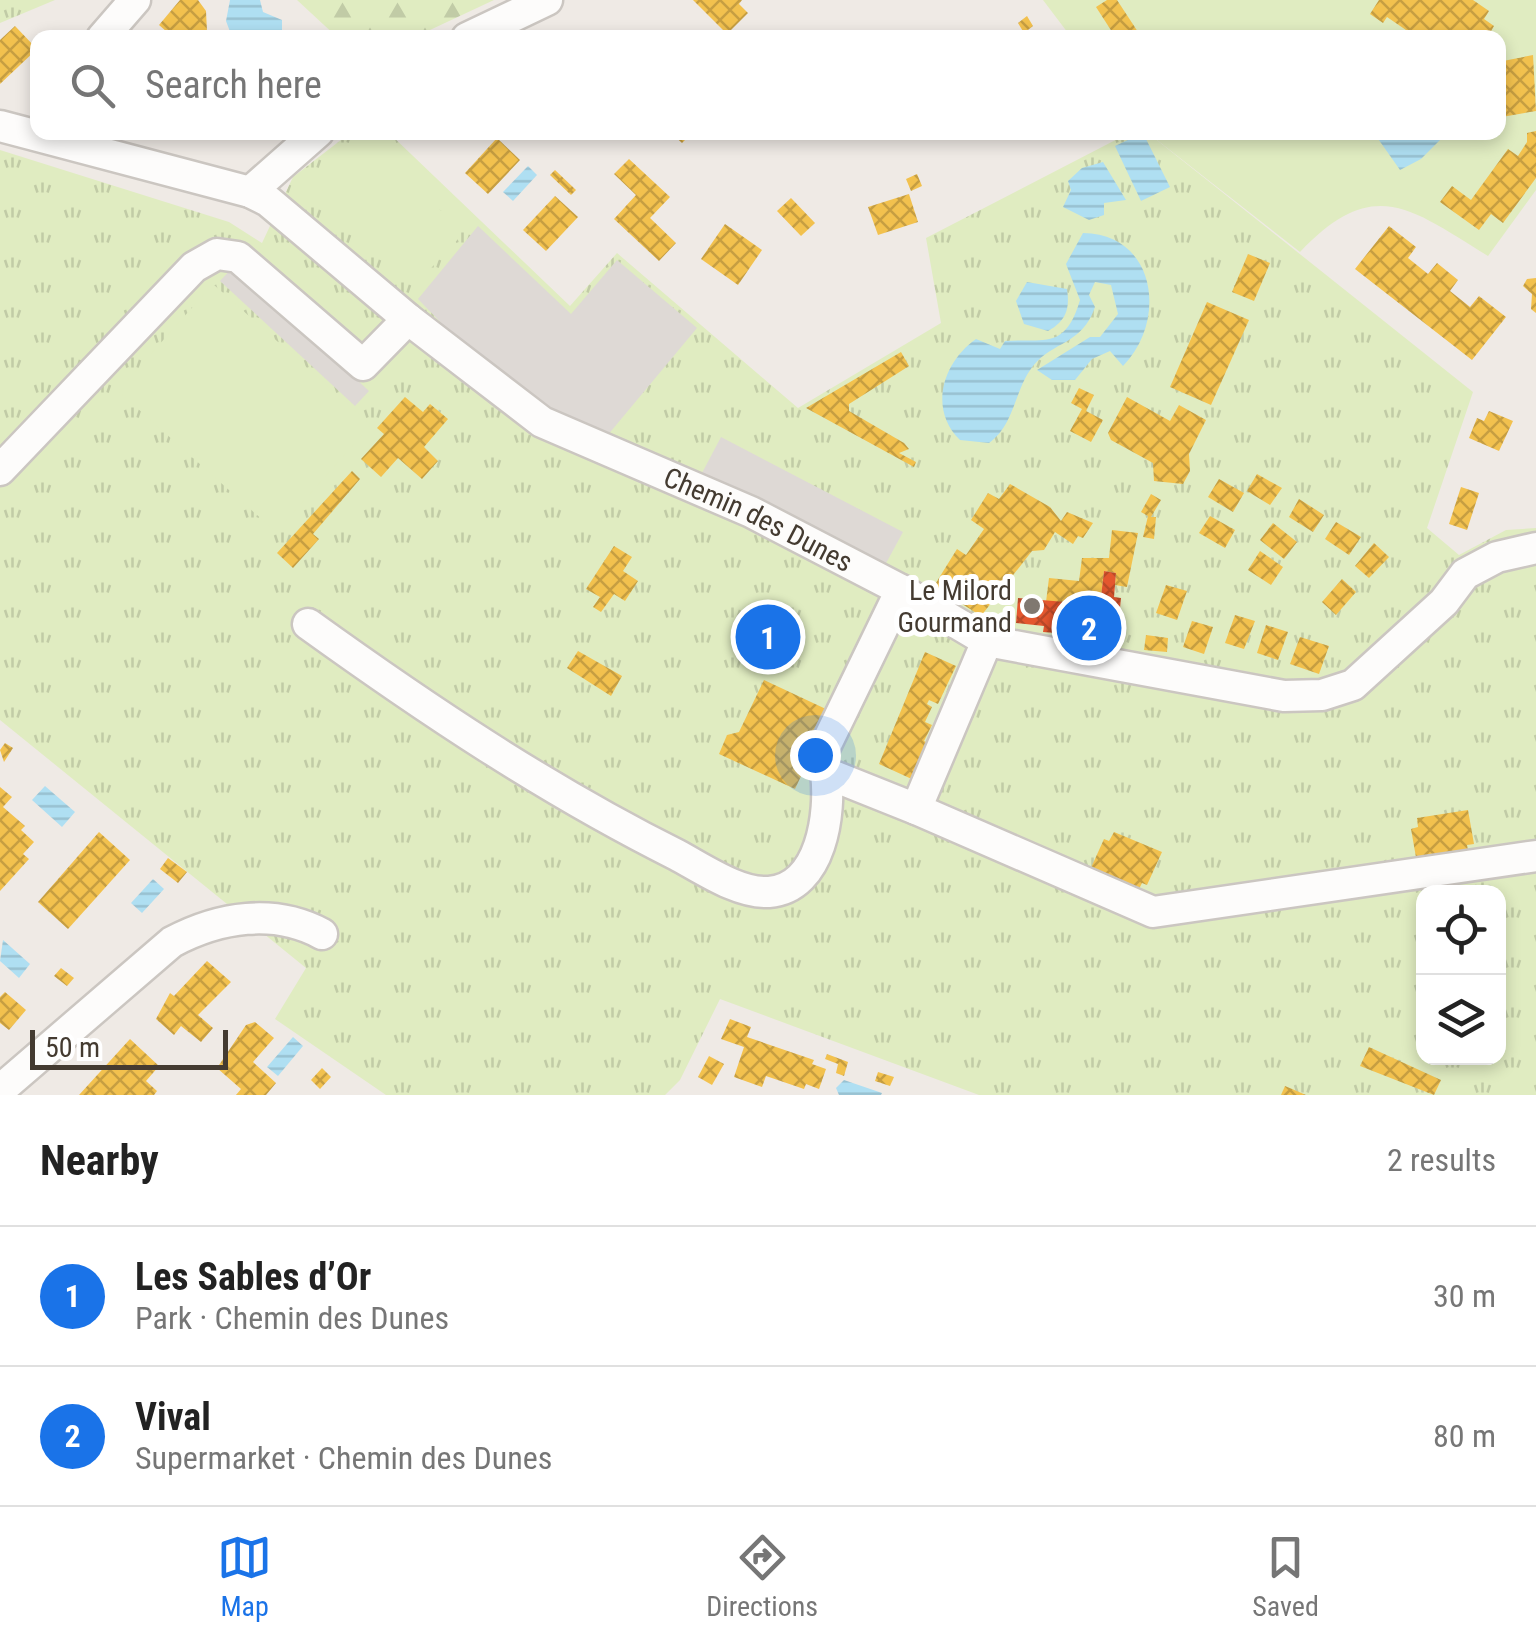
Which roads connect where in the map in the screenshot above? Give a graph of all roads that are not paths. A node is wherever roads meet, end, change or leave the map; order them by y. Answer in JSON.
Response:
{"nodes":[{"id":1,"x":135,"y":0,"type":"edge"},
{"id":2,"x":548,"y":0,"type":"edge"},
{"id":3,"x":109,"y":30,"type":"edge"},
{"id":4,"x":484,"y":30,"type":"edge"},
{"id":5,"x":76,"y":140,"type":"edge"},
{"id":6,"x":309,"y":140,"type":"edge"},
{"id":7,"x":250,"y":192,"type":"junction"},
{"id":8,"x":408,"y":320,"type":"junction"},
{"id":9,"x":0,"y":470,"type":"edge"},
{"id":10,"x":1536,"y":548,"type":"edge"},
{"id":11,"x":900,"y":590,"type":"junction"},
{"id":12,"x":308,"y":624,"type":"dead end"},
{"id":13,"x":987,"y":641,"type":"junction"},
{"id":14,"x":826,"y":773,"type":"junction"},
{"id":15,"x":916,"y":809,"type":"junction"},
{"id":16,"x":1536,"y":856,"type":"edge"},
{"id":17,"x":322,"y":934,"type":"dead end"},
{"id":18,"x":0,"y":1090,"type":"edge"}],
"edges":[{"from":1,"to":3,"type":"street"},
{"from":2,"to":4,"type":"street"},
{"from":5,"to":7,"type":"street","name":"Chemin des Dunes"},
{"from":6,"to":7,"type":"street"},
{"from":7,"to":8,"type":"street","name":"Chemin des Dunes"},
{"from":8,"to":9,"type":"street"},
{"from":8,"to":11,"type":"street","name":"Chemin des Dunes"},
{"from":10,"to":13,"type":"street","name":"Chemin des Dunes"},
{"from":11,"to":13,"type":"street","name":"Chemin des Dunes"},
{"from":11,"to":14,"type":"street"},
{"from":12,"to":14,"type":"street"},
{"from":13,"to":15,"type":"street"},
{"from":14,"to":15,"type":"street"},
{"from":15,"to":16,"type":"street"},
{"from":17,"to":18,"type":"street"}]}
